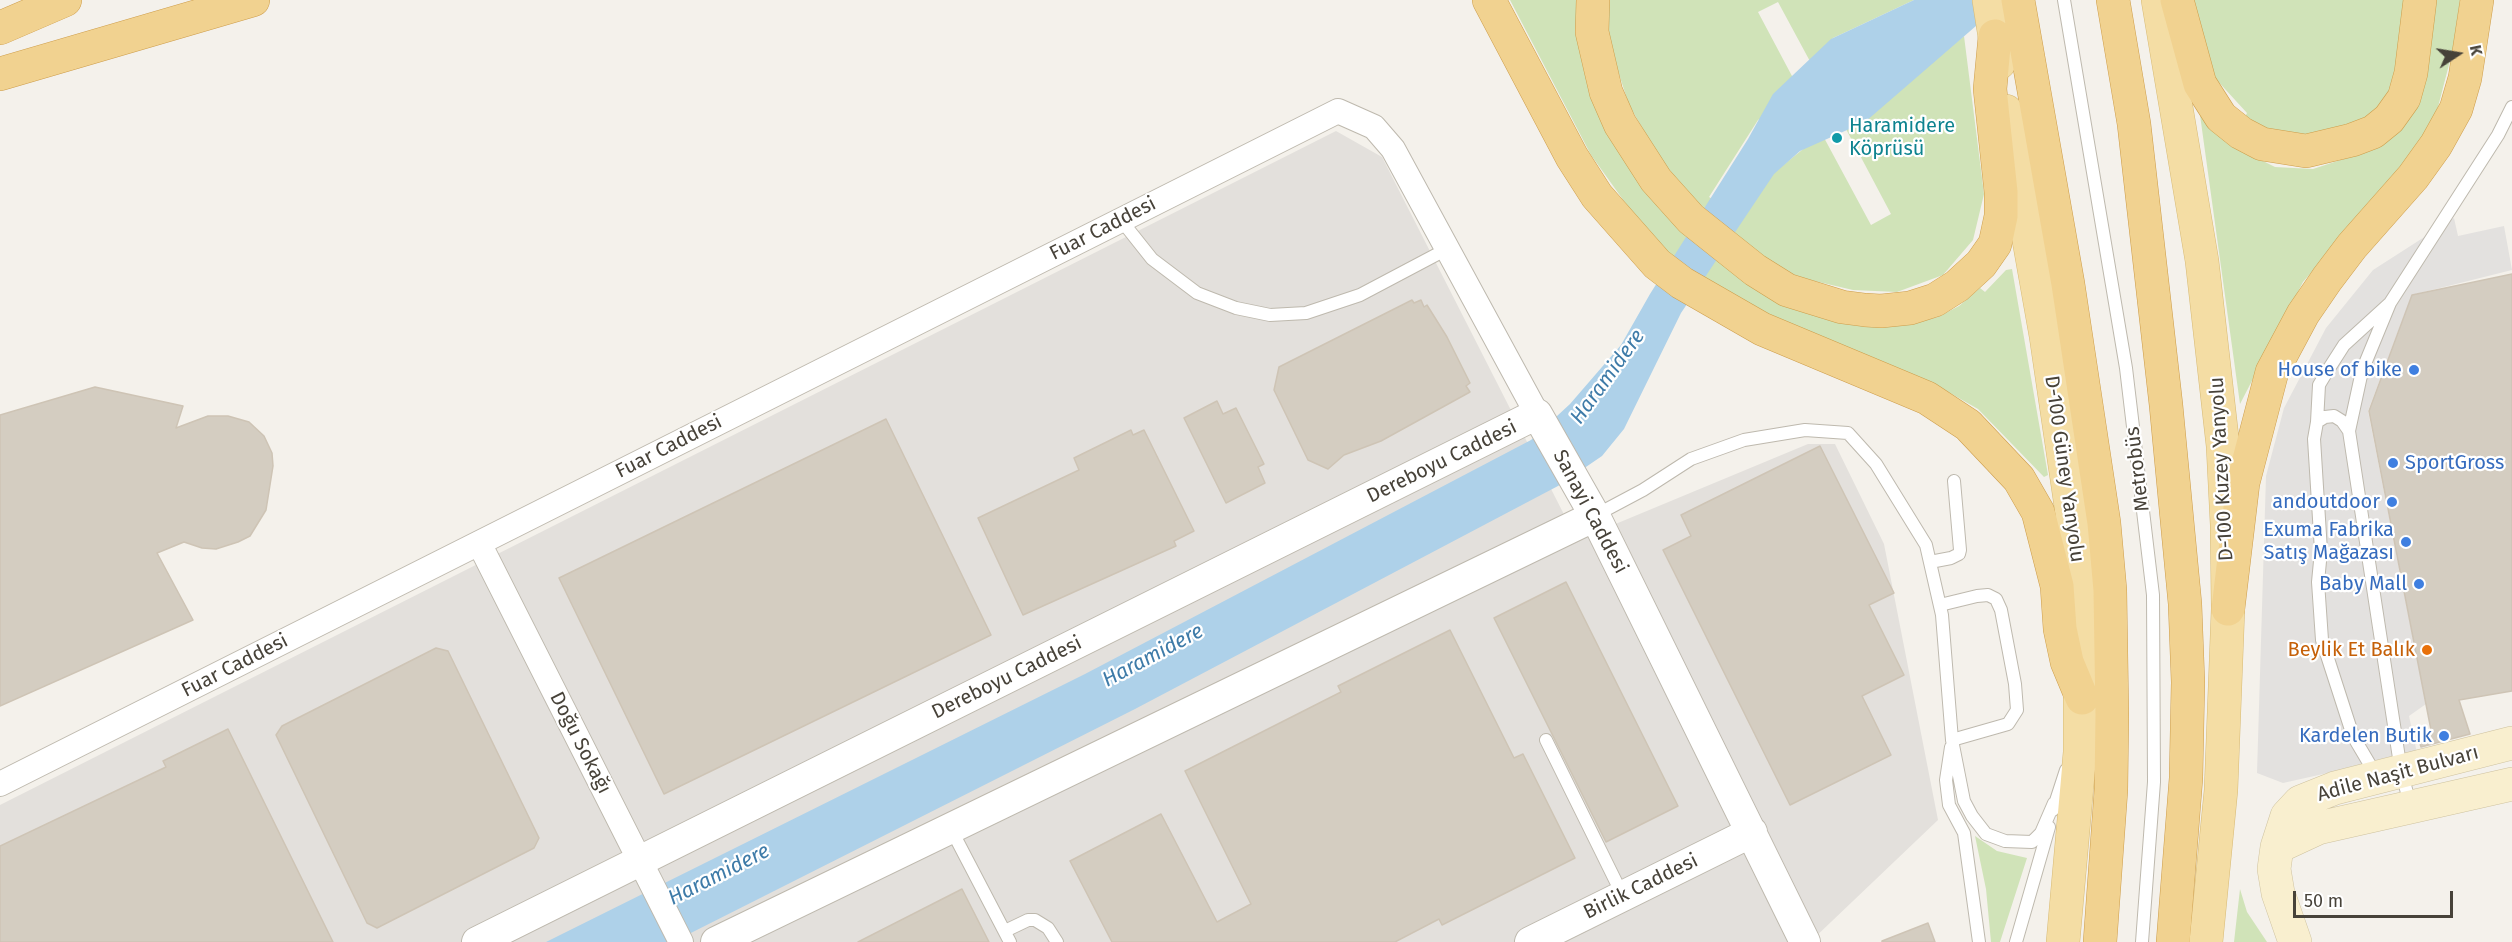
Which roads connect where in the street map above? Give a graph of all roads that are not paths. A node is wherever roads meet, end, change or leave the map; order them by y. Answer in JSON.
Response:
{"nodes":[{"id":1,"x":59,"y":0,"type":"edge"},
{"id":2,"x":65,"y":0,"type":"edge"},
{"id":3,"x":254,"y":0,"type":"edge"},
{"id":4,"x":1489,"y":0,"type":"edge"},
{"id":5,"x":1593,"y":0,"type":"edge"},
{"id":6,"x":1989,"y":0,"type":"edge"},
{"id":7,"x":2018,"y":0,"type":"edge"},
{"id":8,"x":2064,"y":0,"type":"edge"},
{"id":9,"x":2113,"y":0,"type":"edge"},
{"id":10,"x":2158,"y":0,"type":"edge"},
{"id":11,"x":2177,"y":0,"type":"edge"},
{"id":12,"x":2420,"y":0,"type":"edge"},
{"id":13,"x":2476,"y":0,"type":"edge"},
{"id":14,"x":0,"y":14,"type":"edge"},
{"id":15,"x":0,"y":28,"type":"edge"},
{"id":16,"x":1995,"y":36,"type":"junction"},
{"id":17,"x":0,"y":74,"type":"edge"},
{"id":18,"x":2512,"y":107,"type":"edge"},
{"id":19,"x":1338,"y":111,"type":"joint"},
{"id":20,"x":1121,"y":220,"type":"junction"},
{"id":21,"x":1447,"y":249,"type":"junction"},
{"id":22,"x":2390,"y":303,"type":"junction"},
{"id":23,"x":1537,"y":414,"type":"junction"},
{"id":24,"x":2317,"y":422,"type":"junction"},
{"id":25,"x":2349,"y":431,"type":"junction"},
{"id":26,"x":1954,"y":481,"type":"dead end"},
{"id":27,"x":1595,"y":516,"type":"junction"},
{"id":28,"x":478,"y":543,"type":"junction"},
{"id":29,"x":1930,"y":562,"type":"junction"},
{"id":30,"x":1940,"y":605,"type":"junction"},
{"id":31,"x":2228,"y":609,"type":"junction"},
{"id":32,"x":2082,"y":698,"type":"junction"},
{"id":33,"x":1546,"y":740,"type":"dead end"},
{"id":34,"x":1952,"y":740,"type":"junction"},
{"id":35,"x":2512,"y":744,"type":"edge"},
{"id":36,"x":2080,"y":752,"type":"junction"},
{"id":37,"x":2389,"y":774,"type":"junction"},
{"id":38,"x":0,"y":784,"type":"edge"},
{"id":39,"x":2512,"y":784,"type":"edge"},
{"id":40,"x":2054,"y":803,"type":"junction"},
{"id":41,"x":2412,"y":808,"type":"junction"},
{"id":42,"x":950,"y":828,"type":"junction"},
{"id":43,"x":1752,"y":832,"type":"junction"},
{"id":44,"x":2277,"y":847,"type":"junction"},
{"id":45,"x":640,"y":860,"type":"junction"},
{"id":46,"x":2211,"y":886,"type":"junction"},
{"id":47,"x":1623,"y":896,"type":"junction"},
{"id":48,"x":2290,"y":928,"type":"edge"},
{"id":49,"x":1007,"y":937,"type":"edge"},
{"id":50,"x":477,"y":942,"type":"edge"},
{"id":51,"x":681,"y":942,"type":"edge"},
{"id":52,"x":716,"y":942,"type":"edge"},
{"id":53,"x":1057,"y":942,"type":"edge"},
{"id":54,"x":1530,"y":942,"type":"edge"},
{"id":55,"x":1805,"y":942,"type":"edge"},
{"id":56,"x":1979,"y":942,"type":"edge"},
{"id":57,"x":2016,"y":942,"type":"edge"},
{"id":58,"x":2063,"y":942,"type":"edge"},
{"id":59,"x":2100,"y":942,"type":"edge"},
{"id":60,"x":2142,"y":942,"type":"edge"},
{"id":61,"x":2173,"y":942,"type":"edge"},
{"id":62,"x":2206,"y":942,"type":"edge"},
{"id":63,"x":2212,"y":942,"type":"edge"},
{"id":64,"x":2306,"y":942,"type":"edge"}],
"edges":[{"from":1,"to":14,"type":"highway"},
{"from":2,"to":15,"type":"highway"},
{"from":3,"to":17,"type":"highway"},
{"from":4,"to":32,"type":"highway"},
{"from":5,"to":16,"type":"highway"},
{"from":6,"to":16,"type":"main road","name":"D-100 Güney Yanyolu"},
{"from":7,"to":59,"type":"highway"},
{"from":8,"to":60,"type":"lane","name":"Metrobüs"},
{"from":9,"to":61,"type":"highway"},
{"from":10,"to":31,"type":"main road","name":"D-100 Kuzey Yanyolu"},
{"from":11,"to":12,"type":"highway"},
{"from":13,"to":31,"type":"highway"},
{"from":16,"to":32,"type":"main road","name":"D-100 Güney Yanyolu"},
{"from":18,"to":22,"type":"lane"},
{"from":19,"to":20,"type":"street","name":"Fuar Caddesi"},
{"from":19,"to":21,"type":"street","name":"Sanayi Caddesi"},
{"from":20,"to":21,"type":"lane"},
{"from":20,"to":28,"type":"street","name":"Fuar Caddesi"},
{"from":21,"to":23,"type":"street","name":"Sanayi Caddesi"},
{"from":22,"to":24,"type":"lane"},
{"from":22,"to":25,"type":"lane"},
{"from":23,"to":27,"type":"street","name":"Sanayi Caddesi"},
{"from":23,"to":45,"type":"street","name":"Dereboyu Caddesi"},
{"from":24,"to":25,"type":"lane"},
{"from":24,"to":37,"type":"lane"},
{"from":25,"to":37,"type":"lane"},
{"from":26,"to":29,"type":"lane"},
{"from":27,"to":29,"type":"lane"},
{"from":27,"to":42,"type":"street"},
{"from":27,"to":43,"type":"street","name":"Sanayi Caddesi"},
{"from":28,"to":38,"type":"street","name":"Fuar Caddesi"},
{"from":28,"to":45,"type":"street","name":"Doğu Sokağı"},
{"from":29,"to":30,"type":"lane"},
{"from":30,"to":34,"type":"lane"},
{"from":30,"to":34,"type":"lane"},
{"from":31,"to":46,"type":"main road","name":"D-100 Kuzey Yanyolu"},
{"from":32,"to":36,"type":"main road","name":"D-100 Güney Yanyolu"},
{"from":33,"to":47,"type":"lane"},
{"from":34,"to":40,"type":"lane"},
{"from":34,"to":56,"type":"lane"},
{"from":35,"to":37,"type":"main road","name":"Adile Naşit Bulvarı"},
{"from":36,"to":40,"type":"lane"},
{"from":36,"to":58,"type":"main road","name":"D-100 Güney Yanyolu"},
{"from":37,"to":41,"type":"lane"},
{"from":37,"to":44,"type":"main road","name":"Adile Naşit Bulvarı"},
{"from":39,"to":41,"type":"main road","name":"Adile Naşit Bulvarı"},
{"from":40,"to":57,"type":"lane"},
{"from":41,"to":44,"type":"main road","name":"Adile Naşit Bulvarı"},
{"from":42,"to":49,"type":"lane"},
{"from":42,"to":52,"type":"street"},
{"from":43,"to":47,"type":"street","name":"Birlik Caddesi"},
{"from":43,"to":55,"type":"street","name":"Sanayi Caddesi"},
{"from":44,"to":48,"type":"main road","name":"Adile Naşit Bulvarı"},
{"from":45,"to":50,"type":"street","name":"Dereboyu Caddesi"},
{"from":45,"to":51,"type":"street","name":"Doğu Sokağı"},
{"from":46,"to":62,"type":"main road","name":"D-100 Kuzey Yanyolu"},
{"from":46,"to":63,"type":"main road"},
{"from":47,"to":54,"type":"street","name":"Birlik Caddesi"},
{"from":48,"to":64,"type":"main road","name":"Adile Naşit Bulvarı"},
{"from":49,"to":53,"type":"lane"}]}
